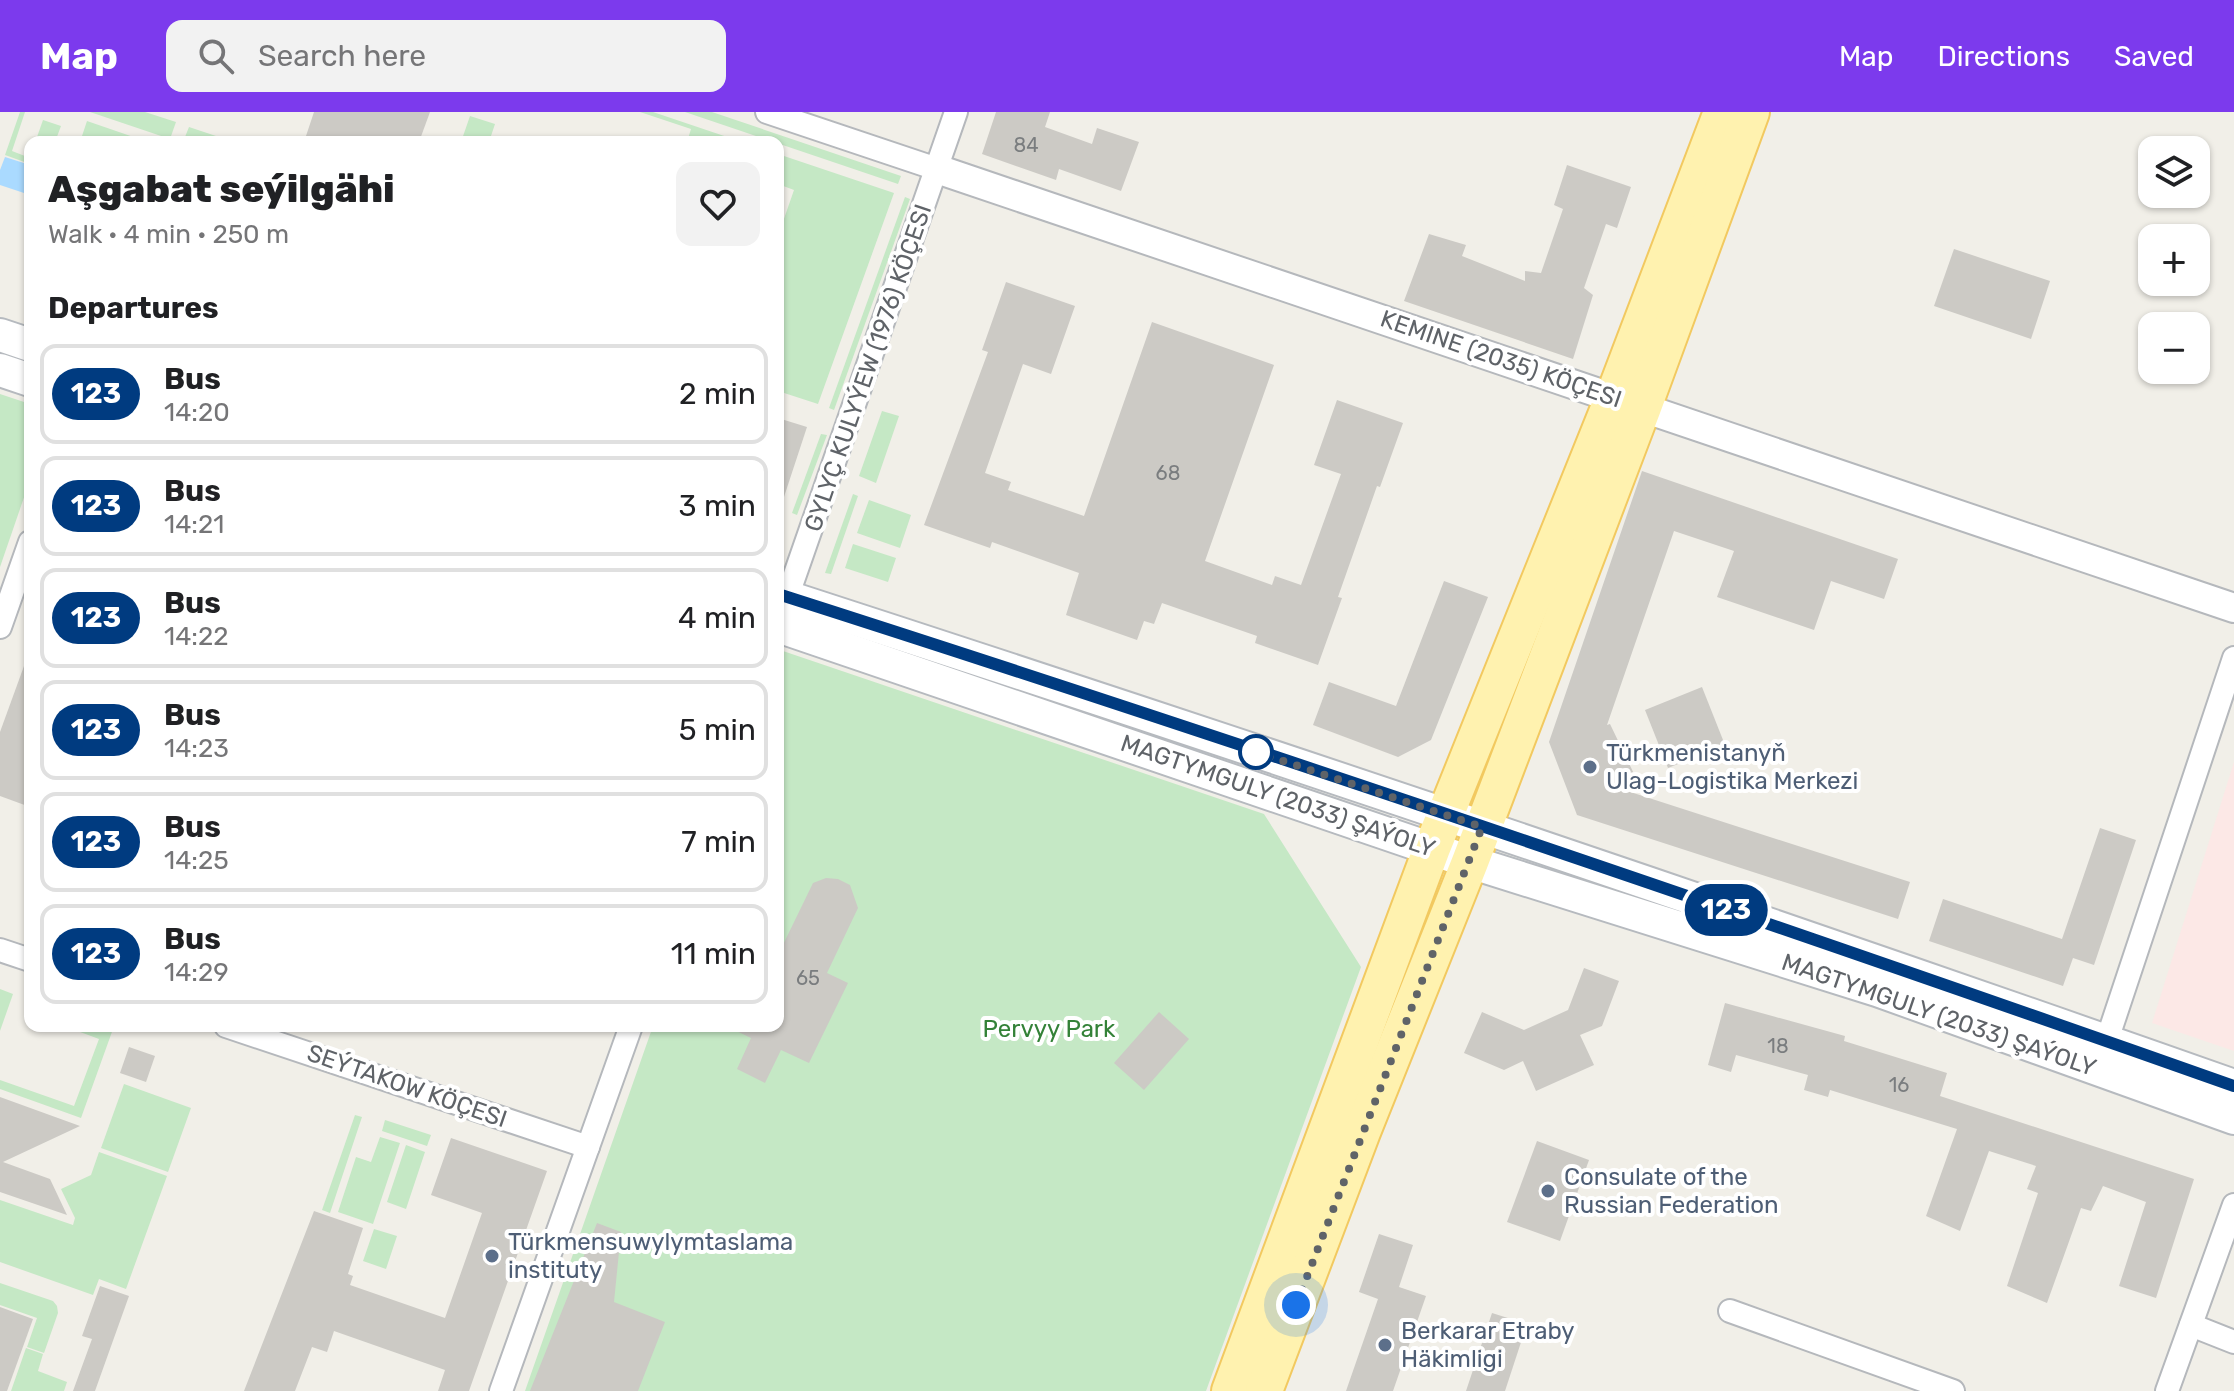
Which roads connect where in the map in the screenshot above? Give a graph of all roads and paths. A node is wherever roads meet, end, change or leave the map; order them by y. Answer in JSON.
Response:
{"nodes":[{"id":1,"x":767,"y":112,"type":"edge"},
{"id":2,"x":956,"y":112,"type":"edge"},
{"id":3,"x":1722,"y":112,"type":"edge"},
{"id":4,"x":1751,"y":112,"type":"edge"},
{"id":5,"x":937,"y":169,"type":"junction"},
{"id":6,"x":0,"y":335,"type":"edge"},
{"id":7,"x":24,"y":343,"type":"edge"},
{"id":8,"x":0,"y":370,"type":"edge"},
{"id":9,"x":24,"y":378,"type":"edge"},
{"id":10,"x":1628,"y":402,"type":"junction"},
{"id":11,"x":24,"y":559,"type":"edge"},
{"id":12,"x":784,"y":599,"type":"edge"},
{"id":13,"x":2234,"y":608,"type":"edge"},
{"id":14,"x":784,"y":611,"type":"edge"},
{"id":15,"x":784,"y":611,"type":"edge"},
{"id":16,"x":0,"y":627,"type":"edge"},
{"id":17,"x":2234,"y":658,"type":"edge"},
{"id":18,"x":1446,"y":815,"type":"junction"},
{"id":19,"x":1482,"y":827,"type":"junction"},
{"id":20,"x":1432,"y":848,"type":"junction"},
{"id":21,"x":1470,"y":862,"type":"junction"},
{"id":22,"x":0,"y":950,"type":"edge"},
{"id":23,"x":24,"y":958,"type":"edge"},
{"id":24,"x":244,"y":1032,"type":"edge"},
{"id":25,"x":629,"y":1032,"type":"edge"},
{"id":26,"x":2102,"y":1055,"type":"junction"},
{"id":27,"x":2234,"y":1086,"type":"edge"},
{"id":28,"x":2234,"y":1118,"type":"edge"},
{"id":29,"x":588,"y":1147,"type":"junction"},
{"id":30,"x":2234,"y":1205,"type":"edge"},
{"id":31,"x":1730,"y":1311,"type":"dead end"},
{"id":32,"x":2191,"y":1325,"type":"junction"},
{"id":33,"x":2234,"y":1342,"type":"edge"},
{"id":34,"x":1907,"y":1383,"type":"edge"},
{"id":35,"x":501,"y":1391,"type":"edge"},
{"id":36,"x":1230,"y":1391,"type":"edge"},
{"id":37,"x":1264,"y":1391,"type":"edge"},
{"id":38,"x":1953,"y":1391,"type":"edge"},
{"id":39,"x":2167,"y":1391,"type":"edge"}],
"edges":[{"from":1,"to":5,"type":"street","name":"KEMINE (2035) KÖÇESI"},
{"from":2,"to":5,"type":"street","name":"GYLYÇ KULYÝEW (1976) KÖÇESI"},
{"from":3,"to":10,"type":"main road"},
{"from":4,"to":10,"type":"main road"},
{"from":5,"to":10,"type":"street","name":"KEMINE (2035) KÖÇESI"},
{"from":5,"to":12,"type":"street","name":"GYLYÇ KULYÝEW (1976) KÖÇESI"},
{"from":6,"to":7,"type":"main road"},
{"from":8,"to":9,"type":"main road"},
{"from":10,"to":13,"type":"street","name":"KEMINE (2035) KÖÇESI"},
{"from":10,"to":18,"type":"main road"},
{"from":10,"to":19,"type":"main road"},
{"from":11,"to":16,"type":"street"},
{"from":14,"to":18,"type":"main road","name":"MAGTYMGULY (2033) ŞAÝOLY"},
{"from":15,"to":20,"type":"main road","name":"MAGTYMGULY (2033) ŞAÝOLY"},
{"from":17,"to":26,"type":"street"},
{"from":18,"to":19,"type":"main road","name":"MAGTYMGULY (2033) ŞAÝOLY"},
{"from":18,"to":20,"type":"main road"},
{"from":19,"to":21,"type":"main road"},
{"from":19,"to":26,"type":"main road","name":"MAGTYMGULY (2033) ŞAÝOLY"},
{"from":20,"to":21,"type":"main road","name":"MAGTYMGULY (2033) ŞAÝOLY"},
{"from":20,"to":36,"type":"main road"},
{"from":21,"to":26,"type":"main road","name":"MAGTYMGULY (2033) ŞAÝOLY"},
{"from":21,"to":37,"type":"main road"},
{"from":22,"to":23,"type":"street"},
{"from":24,"to":29,"type":"street","name":"SEÝTAKOW KÖÇESI"},
{"from":25,"to":29,"type":"street"},
{"from":26,"to":27,"type":"main road","name":"MAGTYMGULY (2033) ŞAÝOLY"},
{"from":26,"to":28,"type":"main road","name":"MAGTYMGULY (2033) ŞAÝOLY"},
{"from":29,"to":35,"type":"street"},
{"from":30,"to":32,"type":"street"},
{"from":31,"to":34,"type":"street"},
{"from":32,"to":33,"type":"street"},
{"from":32,"to":39,"type":"street"},
{"from":34,"to":38,"type":"street"}]}
